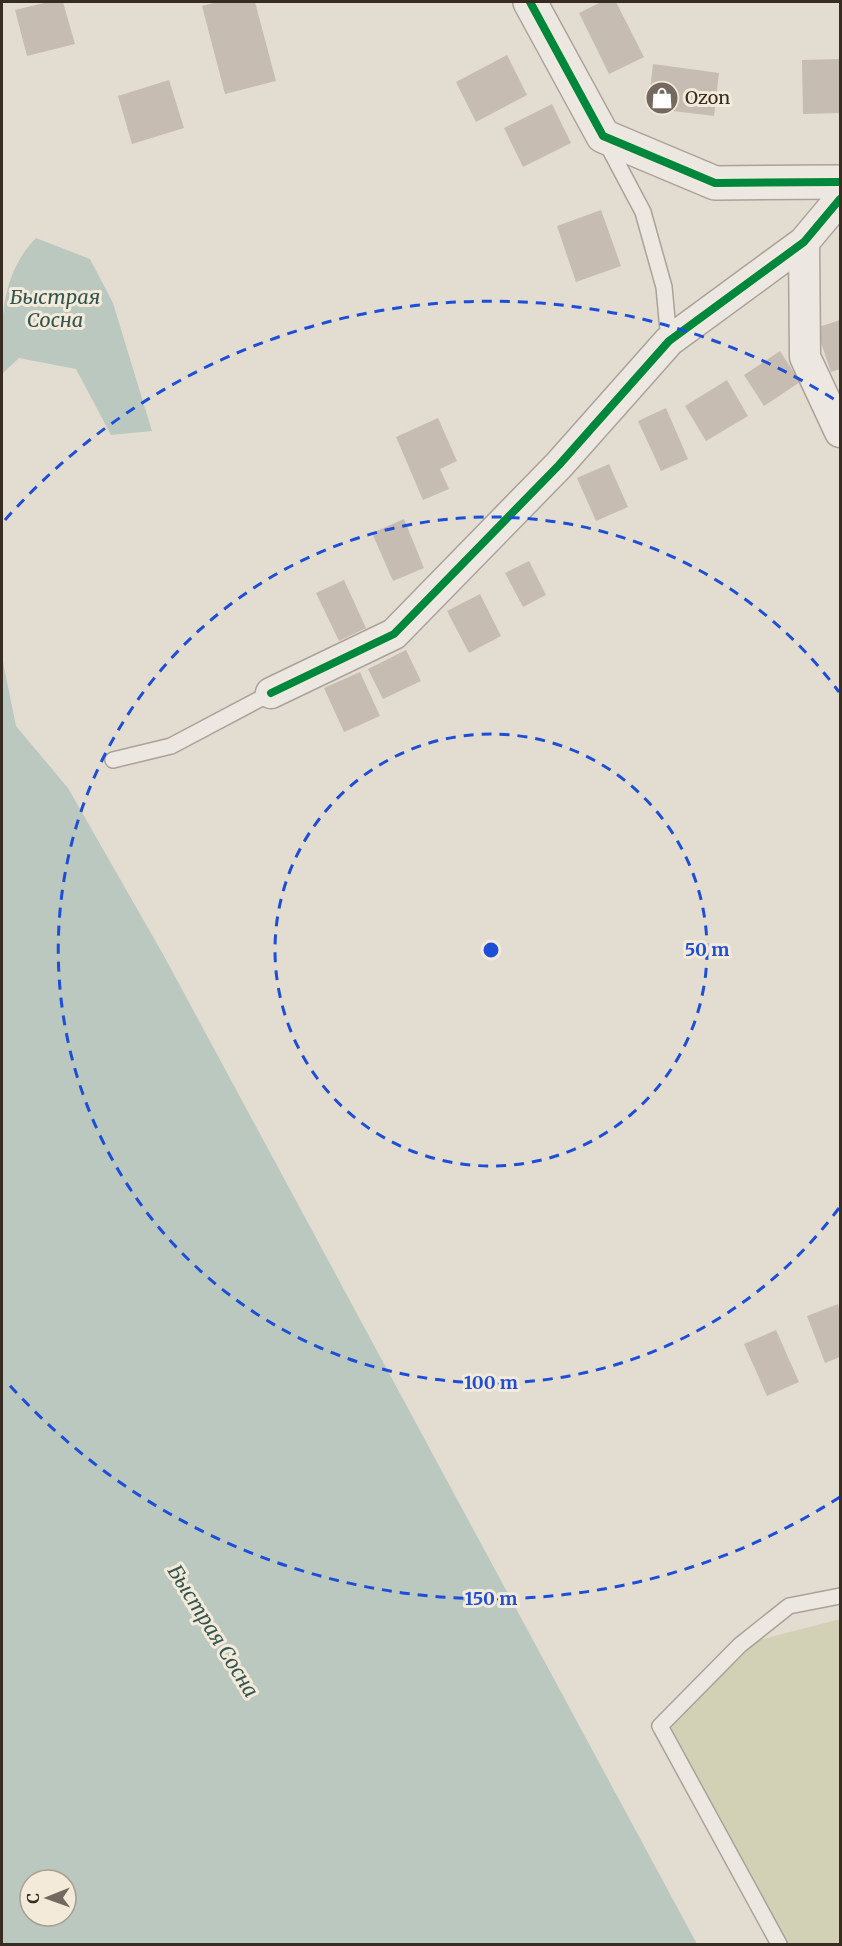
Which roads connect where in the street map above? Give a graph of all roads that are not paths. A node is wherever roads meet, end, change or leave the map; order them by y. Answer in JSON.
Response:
{"nodes":[{"id":1,"x":531,"y":2,"type":"edge"},
{"id":2,"x":603,"y":136,"type":"junction"},
{"id":3,"x":840,"y":182,"type":"edge"},
{"id":4,"x":840,"y":199,"type":"edge"},
{"id":5,"x":804,"y":242,"type":"junction"},
{"id":6,"x":669,"y":341,"type":"junction"},
{"id":7,"x":840,"y":432,"type":"edge"},
{"id":8,"x":271,"y":693,"type":"joint"},
{"id":9,"x":113,"y":760,"type":"dead end"},
{"id":10,"x":840,"y":1596,"type":"edge"},
{"id":11,"x":779,"y":1944,"type":"edge"}],
"edges":[{"from":1,"to":2,"type":"street"},
{"from":2,"to":3,"type":"street"},
{"from":2,"to":6,"type":"lane"},
{"from":4,"to":5,"type":"street"},
{"from":5,"to":6,"type":"street"},
{"from":5,"to":7,"type":"street"},
{"from":6,"to":8,"type":"street"},
{"from":8,"to":9,"type":"lane"},
{"from":10,"to":11,"type":"lane"}]}
